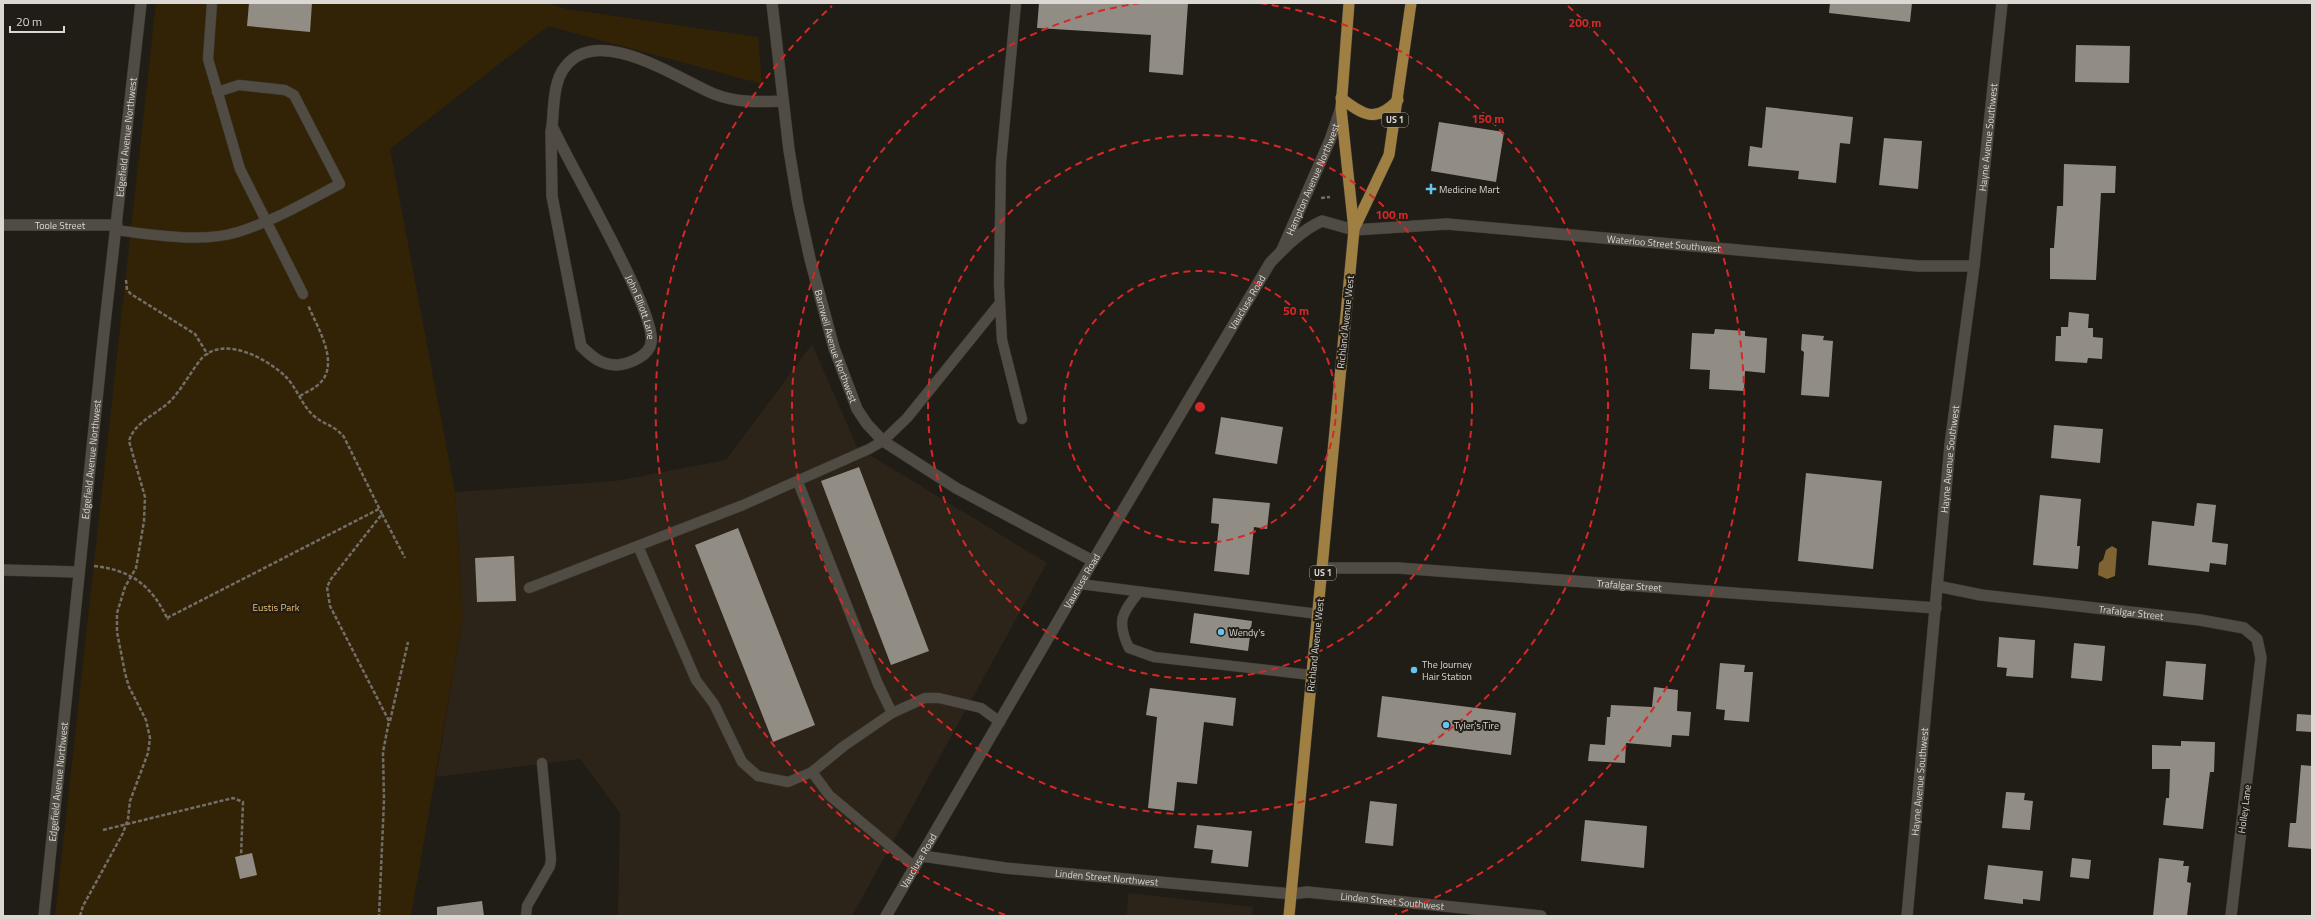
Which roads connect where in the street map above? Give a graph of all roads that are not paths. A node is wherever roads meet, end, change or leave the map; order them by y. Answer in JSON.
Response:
{"nodes":[{"id":1,"x":141,"y":3,"type":"edge"},
{"id":2,"x":212,"y":3,"type":"edge"},
{"id":3,"x":772,"y":3,"type":"edge"},
{"id":4,"x":1016,"y":3,"type":"edge"},
{"id":5,"x":1349,"y":3,"type":"edge"},
{"id":6,"x":1412,"y":3,"type":"edge"},
{"id":7,"x":2002,"y":3,"type":"edge"},
{"id":8,"x":217,"y":92,"type":"junction"},
{"id":9,"x":783,"y":100,"type":"junction"},
{"id":10,"x":1398,"y":100,"type":"junction"},
{"id":11,"x":1341,"y":103,"type":"junction"},
{"id":12,"x":552,"y":126,"type":"junction"},
{"id":13,"x":265,"y":222,"type":"junction"},
{"id":14,"x":3,"y":225,"type":"edge"},
{"id":15,"x":116,"y":227,"type":"junction"},
{"id":16,"x":1354,"y":230,"type":"junction"},
{"id":17,"x":1282,"y":250,"type":"junction"},
{"id":18,"x":1974,"y":266,"type":"junction"},
{"id":19,"x":303,"y":294,"type":"road end"},
{"id":20,"x":1000,"y":303,"type":"junction"},
{"id":21,"x":1022,"y":419,"type":"dead end"},
{"id":22,"x":883,"y":441,"type":"junction"},
{"id":23,"x":798,"y":482,"type":"junction"},
{"id":24,"x":638,"y":546,"type":"junction"},
{"id":25,"x":1093,"y":561,"type":"junction"},
{"id":26,"x":80,"y":568,"type":"junction"},
{"id":27,"x":1323,"y":568,"type":"junction"},
{"id":28,"x":3,"y":570,"type":"edge"},
{"id":29,"x":1080,"y":584,"type":"junction"},
{"id":30,"x":1938,"y":586,"type":"junction"},
{"id":31,"x":529,"y":588,"type":"dead end"},
{"id":32,"x":1139,"y":592,"type":"junction"},
{"id":33,"x":1936,"y":608,"type":"junction"},
{"id":34,"x":1318,"y":614,"type":"junction"},
{"id":35,"x":1311,"y":675,"type":"junction"},
{"id":36,"x":2257,"y":702,"type":"joint"},
{"id":37,"x":892,"y":713,"type":"junction"},
{"id":38,"x":1000,"y":722,"type":"junction"},
{"id":39,"x":542,"y":763,"type":"dead end"},
{"id":40,"x":812,"y":772,"type":"junction"},
{"id":41,"x":922,"y":856,"type":"junction"},
{"id":42,"x":915,"y":867,"type":"junction"},
{"id":43,"x":1292,"y":894,"type":"junction"},
{"id":44,"x":44,"y":916,"type":"edge"},
{"id":45,"x":526,"y":916,"type":"edge"},
{"id":46,"x":886,"y":916,"type":"edge"},
{"id":47,"x":1289,"y":916,"type":"edge"},
{"id":48,"x":1540,"y":916,"type":"edge"},
{"id":49,"x":1907,"y":916,"type":"edge"},
{"id":50,"x":2231,"y":916,"type":"edge"}],
"edges":[{"from":1,"to":15,"type":"street","name":"Edgefield Avenue Northwest"},
{"from":2,"to":8,"type":"lane"},
{"from":3,"to":9,"type":"street","name":"Barnwell Avenue Northwest"},
{"from":4,"to":20,"type":"lane"},
{"from":5,"to":11,"type":"main road","name":"Richland Avenue West","number":"US 1"},
{"from":6,"to":10,"type":"main road","name":"Richland Avenue West","number":"US 1"},
{"from":7,"to":18,"type":"street","name":"Hayne Avenue Southwest"},
{"from":8,"to":13,"type":"lane"},
{"from":8,"to":13,"type":"lane"},
{"from":9,"to":12,"type":"street","name":"John Elliott Lane"},
{"from":9,"to":22,"type":"street","name":"Barnwell Avenue Northwest"},
{"from":10,"to":11,"type":"main road"},
{"from":10,"to":16,"type":"main road","name":"Richland Avenue West","number":"US 1"},
{"from":11,"to":16,"type":"main road","name":"Richland Avenue West","number":"US 1"},
{"from":11,"to":17,"type":"street","name":"Hampton Avenue Northwest"},
{"from":12,"to":12,"type":"street","name":"John Elliott Lane"},
{"from":13,"to":15,"type":"lane"},
{"from":13,"to":19,"type":"lane"},
{"from":14,"to":15,"type":"street","name":"Toole Street"},
{"from":15,"to":26,"type":"street","name":"Edgefield Avenue Northwest"},
{"from":16,"to":17,"type":"street","name":"Waterloo Street Southwest"},
{"from":16,"to":18,"type":"street","name":"Waterloo Street Southwest"},
{"from":16,"to":27,"type":"main road","name":"Richland Avenue West","number":"US 1"},
{"from":17,"to":25,"type":"street","name":"Vaucluse Road"},
{"from":18,"to":30,"type":"street","name":"Hayne Avenue Southwest"},
{"from":20,"to":21,"type":"lane"},
{"from":20,"to":22,"type":"lane"},
{"from":22,"to":23,"type":"lane"},
{"from":22,"to":25,"type":"street","name":"Barnwell Avenue Northwest"},
{"from":23,"to":24,"type":"lane"},
{"from":23,"to":37,"type":"lane"},
{"from":24,"to":31,"type":"lane"},
{"from":24,"to":40,"type":"lane"},
{"from":25,"to":29,"type":"street","name":"Vaucluse Road"},
{"from":26,"to":28,"type":"street"},
{"from":26,"to":44,"type":"street","name":"Edgefield Avenue Northwest"},
{"from":27,"to":33,"type":"street","name":"Trafalgar Street"},
{"from":27,"to":34,"type":"main road","name":"Richland Avenue West","number":"US 1"},
{"from":29,"to":32,"type":"lane"},
{"from":29,"to":38,"type":"street","name":"Vaucluse Road"},
{"from":30,"to":33,"type":"street","name":"Hayne Avenue Southwest"},
{"from":30,"to":36,"type":"street","name":"Trafalgar Street"},
{"from":32,"to":34,"type":"lane"},
{"from":32,"to":35,"type":"lane"},
{"from":33,"to":49,"type":"street","name":"Hayne Avenue Southwest"},
{"from":34,"to":35,"type":"main road","name":"Richland Avenue West","number":"US 1"},
{"from":35,"to":43,"type":"main road","name":"Richland Avenue West","number":"US 1"},
{"from":36,"to":50,"type":"street","name":"Holley Lane"},
{"from":37,"to":38,"type":"lane"},
{"from":37,"to":40,"type":"lane"},
{"from":38,"to":41,"type":"street","name":"Vaucluse Road"},
{"from":39,"to":45,"type":"lane"},
{"from":40,"to":42,"type":"lane"},
{"from":41,"to":42,"type":"street","name":"Vaucluse Road"},
{"from":41,"to":43,"type":"street","name":"Linden Street Northwest"},
{"from":42,"to":46,"type":"street","name":"Vaucluse Road"},
{"from":43,"to":47,"type":"main road","name":"Richland Avenue West","number":"US 1"},
{"from":43,"to":48,"type":"street","name":"Linden Street Southwest"}]}
